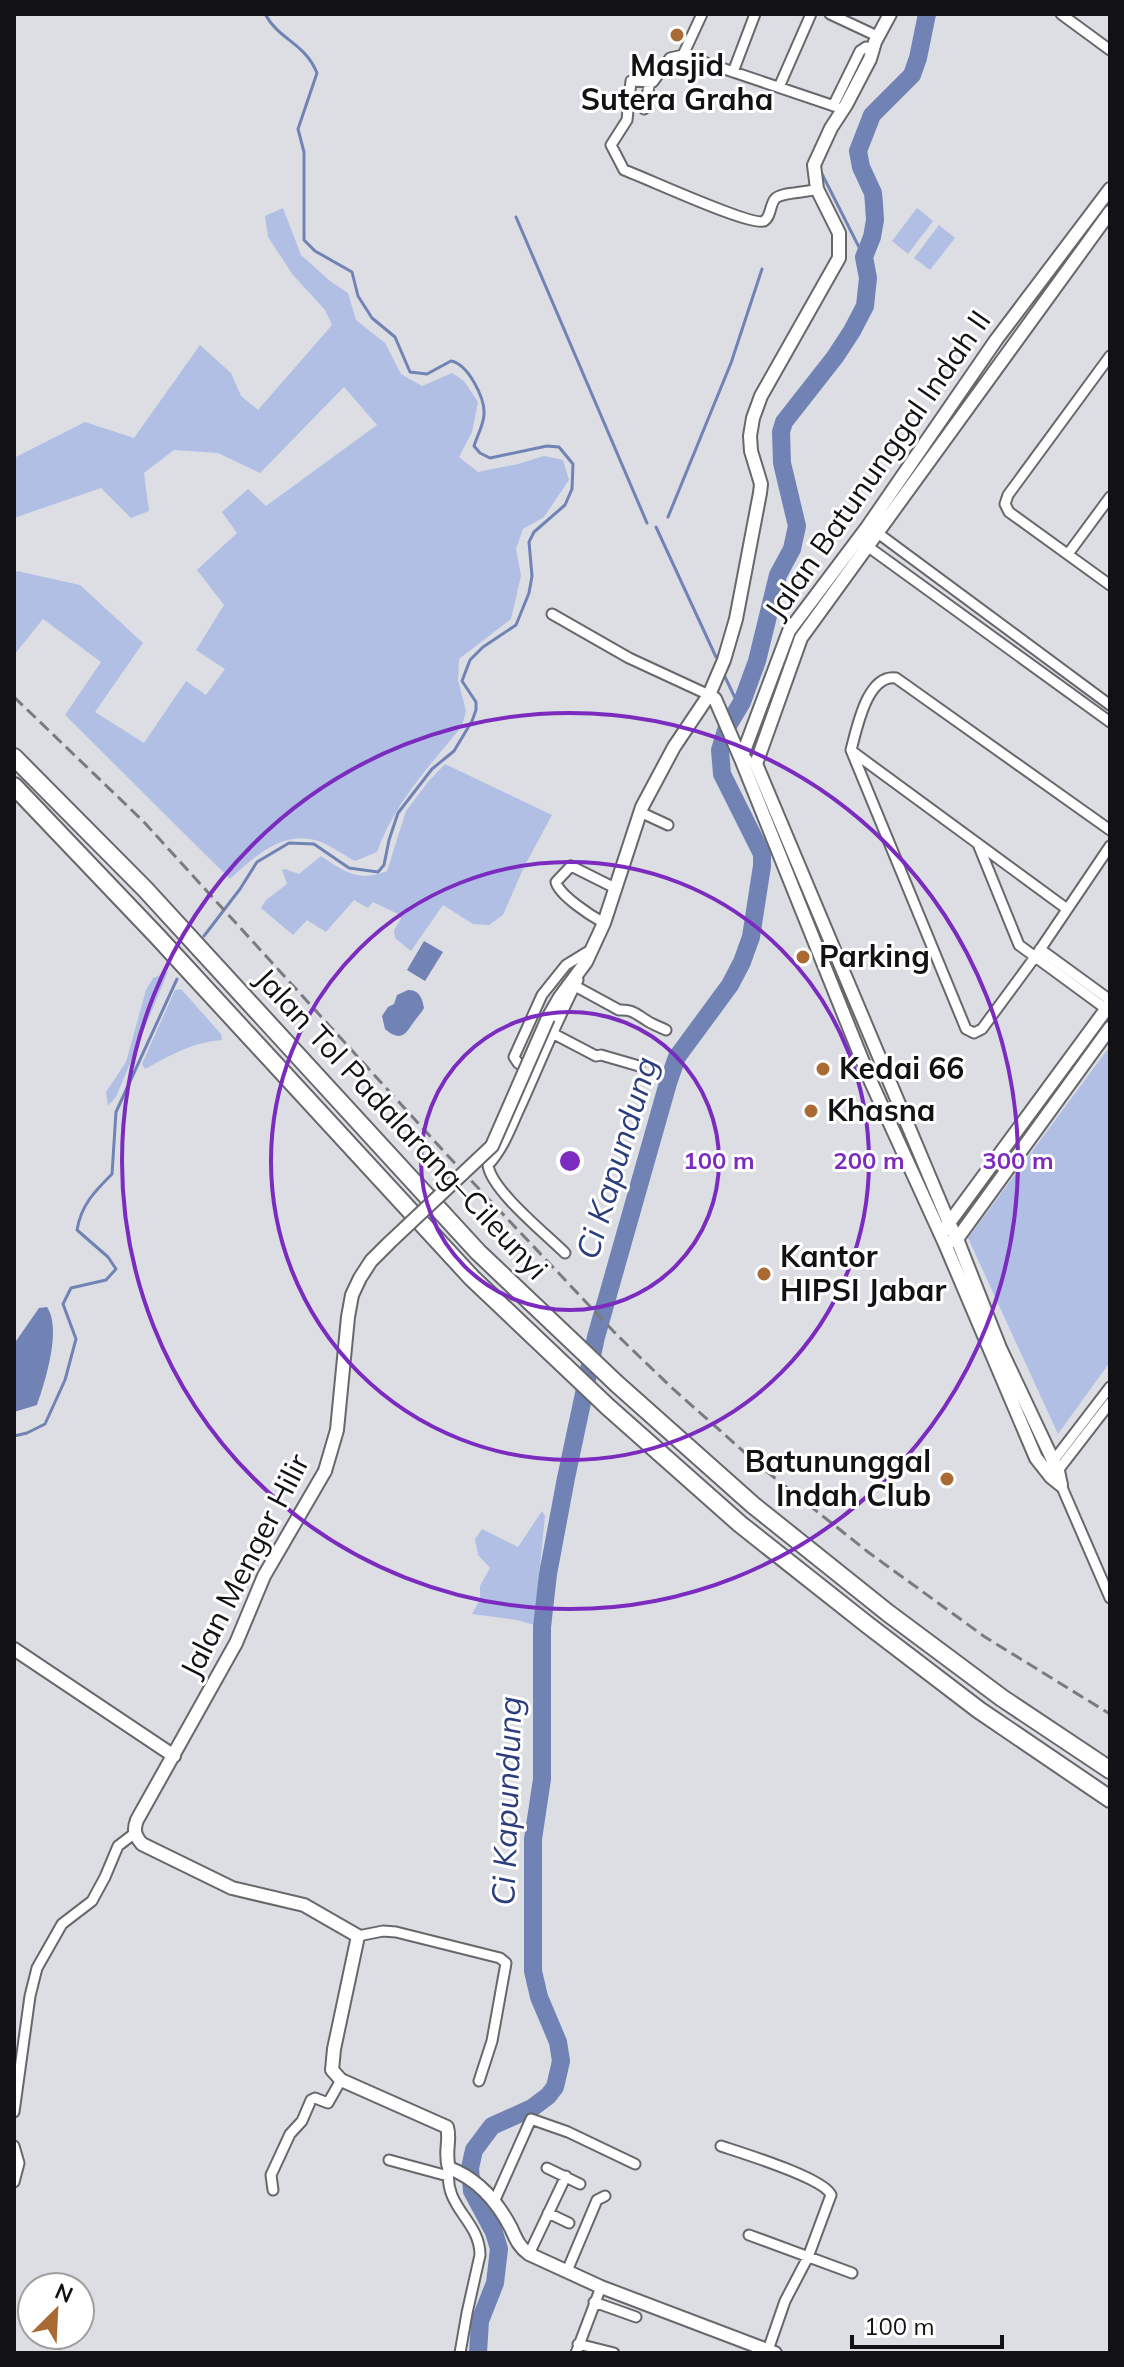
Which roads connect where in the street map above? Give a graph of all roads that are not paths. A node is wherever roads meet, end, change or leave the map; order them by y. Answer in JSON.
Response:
{"nodes":[{"id":1,"x":702,"y":14,"type":"edge"},
{"id":2,"x":755,"y":14,"type":"edge"},
{"id":3,"x":811,"y":14,"type":"edge"},
{"id":4,"x":830,"y":14,"type":"edge"},
{"id":5,"x":890,"y":14,"type":"edge"},
{"id":6,"x":1061,"y":14,"type":"edge"},
{"id":7,"x":875,"y":42,"type":"junction"},
{"id":8,"x":1110,"y":50,"type":"edge"},
{"id":9,"x":683,"y":55,"type":"junction"},
{"id":10,"x":733,"y":72,"type":"junction"},
{"id":11,"x":651,"y":82,"type":"junction"},
{"id":12,"x":779,"y":87,"type":"junction"},
{"id":13,"x":834,"y":106,"type":"junction"},
{"id":14,"x":644,"y":109,"type":"dead end"},
{"id":15,"x":817,"y":189,"type":"junction"},
{"id":16,"x":1107,"y":206,"type":"edge"},
{"id":17,"x":1110,"y":356,"type":"edge"},
{"id":18,"x":1110,"y":497,"type":"edge"},
{"id":19,"x":873,"y":530,"type":"junction"},
{"id":20,"x":863,"y":543,"type":"junction"},
{"id":21,"x":1068,"y":554,"type":"junction"},
{"id":22,"x":1110,"y":585,"type":"edge"},
{"id":23,"x":552,"y":614,"type":"dead end"},
{"id":24,"x":712,"y":697,"type":"junction"},
{"id":25,"x":1110,"y":705,"type":"edge"},
{"id":26,"x":1110,"y":722,"type":"edge"},
{"id":27,"x":851,"y":750,"type":"junction"},
{"id":28,"x":14,"y":757,"type":"edge"},
{"id":29,"x":741,"y":759,"type":"junction"},
{"id":30,"x":756,"y":764,"type":"junction"},
{"id":31,"x":14,"y":786,"type":"edge"},
{"id":32,"x":640,"y":812,"type":"junction"},
{"id":33,"x":668,"y":825,"type":"dead end"},
{"id":34,"x":1110,"y":830,"type":"edge"},
{"id":35,"x":978,"y":844,"type":"junction"},
{"id":36,"x":1110,"y":846,"type":"edge"},
{"id":37,"x":615,"y":888,"type":"junction"},
{"id":38,"x":1067,"y":909,"type":"junction"},
{"id":39,"x":604,"y":923,"type":"junction"},
{"id":40,"x":592,"y":949,"type":"junction"},
{"id":41,"x":1037,"y":953,"type":"junction"},
{"id":42,"x":586,"y":962,"type":"junction"},
{"id":43,"x":575,"y":986,"type":"junction"},
{"id":44,"x":1109,"y":1006,"type":"edge"},
{"id":45,"x":1110,"y":1028,"type":"edge"},
{"id":46,"x":666,"y":1030,"type":"dead end"},
{"id":47,"x":554,"y":1034,"type":"junction"},
{"id":48,"x":639,"y":1066,"type":"dead end"},
{"id":49,"x":535,"y":1074,"type":"junction"},
{"id":50,"x":949,"y":1223,"type":"junction"},
{"id":51,"x":947,"y":1240,"type":"junction"},
{"id":52,"x":565,"y":1253,"type":"dead end"},
{"id":53,"x":1110,"y":1387,"type":"edge"},
{"id":54,"x":1110,"y":1403,"type":"edge"},
{"id":55,"x":1054,"y":1473,"type":"junction"},
{"id":56,"x":1110,"y":1598,"type":"edge"},
{"id":57,"x":14,"y":1649,"type":"edge"},
{"id":58,"x":174,"y":1756,"type":"junction"},
{"id":59,"x":1110,"y":1770,"type":"edge"},
{"id":60,"x":1110,"y":1799,"type":"edge"},
{"id":61,"x":135,"y":1833,"type":"junction"},
{"id":62,"x":358,"y":1936,"type":"junction"},
{"id":63,"x":341,"y":2080,"type":"junction"},
{"id":64,"x":479,"y":2081,"type":"dead end"},
{"id":65,"x":14,"y":2112,"type":"edge"},
{"id":66,"x":14,"y":2146,"type":"edge"},
{"id":67,"x":721,"y":2146,"type":"dead end"},
{"id":68,"x":389,"y":2160,"type":"dead end"},
{"id":69,"x":635,"y":2164,"type":"dead end"},
{"id":70,"x":547,"y":2168,"type":"dead end"},
{"id":71,"x":451,"y":2171,"type":"junction"},
{"id":72,"x":566,"y":2176,"type":"junction"},
{"id":73,"x":14,"y":2182,"type":"edge"},
{"id":74,"x":580,"y":2184,"type":"dead end"},
{"id":75,"x":273,"y":2190,"type":"dead end"},
{"id":76,"x":605,"y":2196,"type":"dead end"},
{"id":77,"x":494,"y":2202,"type":"junction"},
{"id":78,"x":548,"y":2213,"type":"junction"},
{"id":79,"x":569,"y":2223,"type":"dead end"},
{"id":80,"x":749,"y":2235,"type":"dead end"},
{"id":81,"x":529,"y":2254,"type":"junction"},
{"id":82,"x":808,"y":2257,"type":"junction"},
{"id":83,"x":567,"y":2271,"type":"junction"},
{"id":84,"x":852,"y":2273,"type":"dead end"},
{"id":85,"x":601,"y":2287,"type":"junction"},
{"id":86,"x":594,"y":2302,"type":"junction"},
{"id":87,"x":636,"y":2317,"type":"dead end"},
{"id":88,"x":577,"y":2348,"type":"edge"},
{"id":89,"x":771,"y":2351,"type":"edge"},
{"id":90,"x":460,"y":2353,"type":"edge"},
{"id":91,"x":614,"y":2353,"type":"edge"}],
"edges":[{"from":1,"to":9,"type":"street"},
{"from":2,"to":10,"type":"street"},
{"from":3,"to":12,"type":"street"},
{"from":4,"to":7,"type":"street"},
{"from":5,"to":7,"type":"street"},
{"from":6,"to":8,"type":"street"},
{"from":7,"to":13,"type":"street"},
{"from":9,"to":10,"type":"street"},
{"from":9,"to":11,"type":"street"},
{"from":10,"to":12,"type":"street"},
{"from":11,"to":14,"type":"street"},
{"from":11,"to":15,"type":"street"},
{"from":12,"to":13,"type":"street"},
{"from":13,"to":15,"type":"street"},
{"from":15,"to":24,"type":"street","name":"Jalan Menger Hilir"},
{"from":16,"to":19,"type":"street","name":"Jalan Batununggal Indah II"},
{"from":17,"to":21,"type":"street"},
{"from":18,"to":21,"type":"street"},
{"from":19,"to":20,"type":"street","name":"Jalan Batununggal Indah II"},
{"from":19,"to":25,"type":"street"},
{"from":20,"to":26,"type":"street"},
{"from":20,"to":29,"type":"street","name":"Jalan Batununggal Indah II"},
{"from":20,"to":30,"type":"street","name":"Jalan Batununggal Indah II"},
{"from":21,"to":22,"type":"street"},
{"from":23,"to":24,"type":"street"},
{"from":24,"to":29,"type":"street"},
{"from":24,"to":32,"type":"street","name":"Jalan Menger Hilir"},
{"from":27,"to":34,"type":"street"},
{"from":27,"to":35,"type":"street"},
{"from":27,"to":41,"type":"street"},
{"from":28,"to":59,"type":"highway","name":"Jalan Tol Padalarang–Cileunyi"},
{"from":29,"to":30,"type":"street"},
{"from":29,"to":51,"type":"street"},
{"from":30,"to":50,"type":"street"},
{"from":31,"to":60,"type":"highway","name":"Jalan Tol Padalarang–Cileunyi"},
{"from":32,"to":33,"type":"street"},
{"from":32,"to":37,"type":"street","name":"Jalan Menger Hilir"},
{"from":35,"to":38,"type":"street"},
{"from":35,"to":41,"type":"street"},
{"from":36,"to":38,"type":"street"},
{"from":37,"to":39,"type":"street","name":"Jalan Menger Hilir"},
{"from":37,"to":39,"type":"street"},
{"from":38,"to":41,"type":"street"},
{"from":39,"to":40,"type":"street","name":"Jalan Menger Hilir"},
{"from":40,"to":42,"type":"street","name":"Jalan Menger Hilir"},
{"from":40,"to":49,"type":"street"},
{"from":41,"to":44,"type":"street"},
{"from":42,"to":43,"type":"street"},
{"from":42,"to":58,"type":"street","name":"Jalan Menger Hilir","bridge":true},
{"from":43,"to":46,"type":"street"},
{"from":43,"to":47,"type":"street"},
{"from":44,"to":50,"type":"street"},
{"from":45,"to":51,"type":"street"},
{"from":47,"to":48,"type":"street"},
{"from":47,"to":49,"type":"street"},
{"from":49,"to":52,"type":"street"},
{"from":50,"to":51,"type":"street"},
{"from":51,"to":55,"type":"street"},
{"from":53,"to":55,"type":"street"},
{"from":54,"to":55,"type":"street"},
{"from":55,"to":56,"type":"street"},
{"from":57,"to":58,"type":"street"},
{"from":58,"to":61,"type":"street","name":"Jalan Menger Hilir"},
{"from":61,"to":62,"type":"street"},
{"from":61,"to":65,"type":"street"},
{"from":62,"to":63,"type":"street"},
{"from":62,"to":64,"type":"street"},
{"from":63,"to":71,"type":"street"},
{"from":63,"to":75,"type":"street"},
{"from":66,"to":73,"type":"street"},
{"from":67,"to":82,"type":"street"},
{"from":68,"to":71,"type":"street"},
{"from":69,"to":77,"type":"street"},
{"from":70,"to":72,"type":"street"},
{"from":71,"to":77,"type":"street"},
{"from":71,"to":90,"type":"street"},
{"from":72,"to":74,"type":"street"},
{"from":72,"to":78,"type":"street"},
{"from":76,"to":83,"type":"street"},
{"from":77,"to":81,"type":"street"},
{"from":78,"to":79,"type":"street"},
{"from":78,"to":81,"type":"street"},
{"from":80,"to":82,"type":"street"},
{"from":81,"to":83,"type":"street"},
{"from":82,"to":84,"type":"street"},
{"from":82,"to":89,"type":"street"},
{"from":83,"to":85,"type":"street"},
{"from":85,"to":86,"type":"street"},
{"from":85,"to":89,"type":"street"},
{"from":86,"to":87,"type":"street"},
{"from":86,"to":88,"type":"street"},
{"from":88,"to":91,"type":"street"}]}
